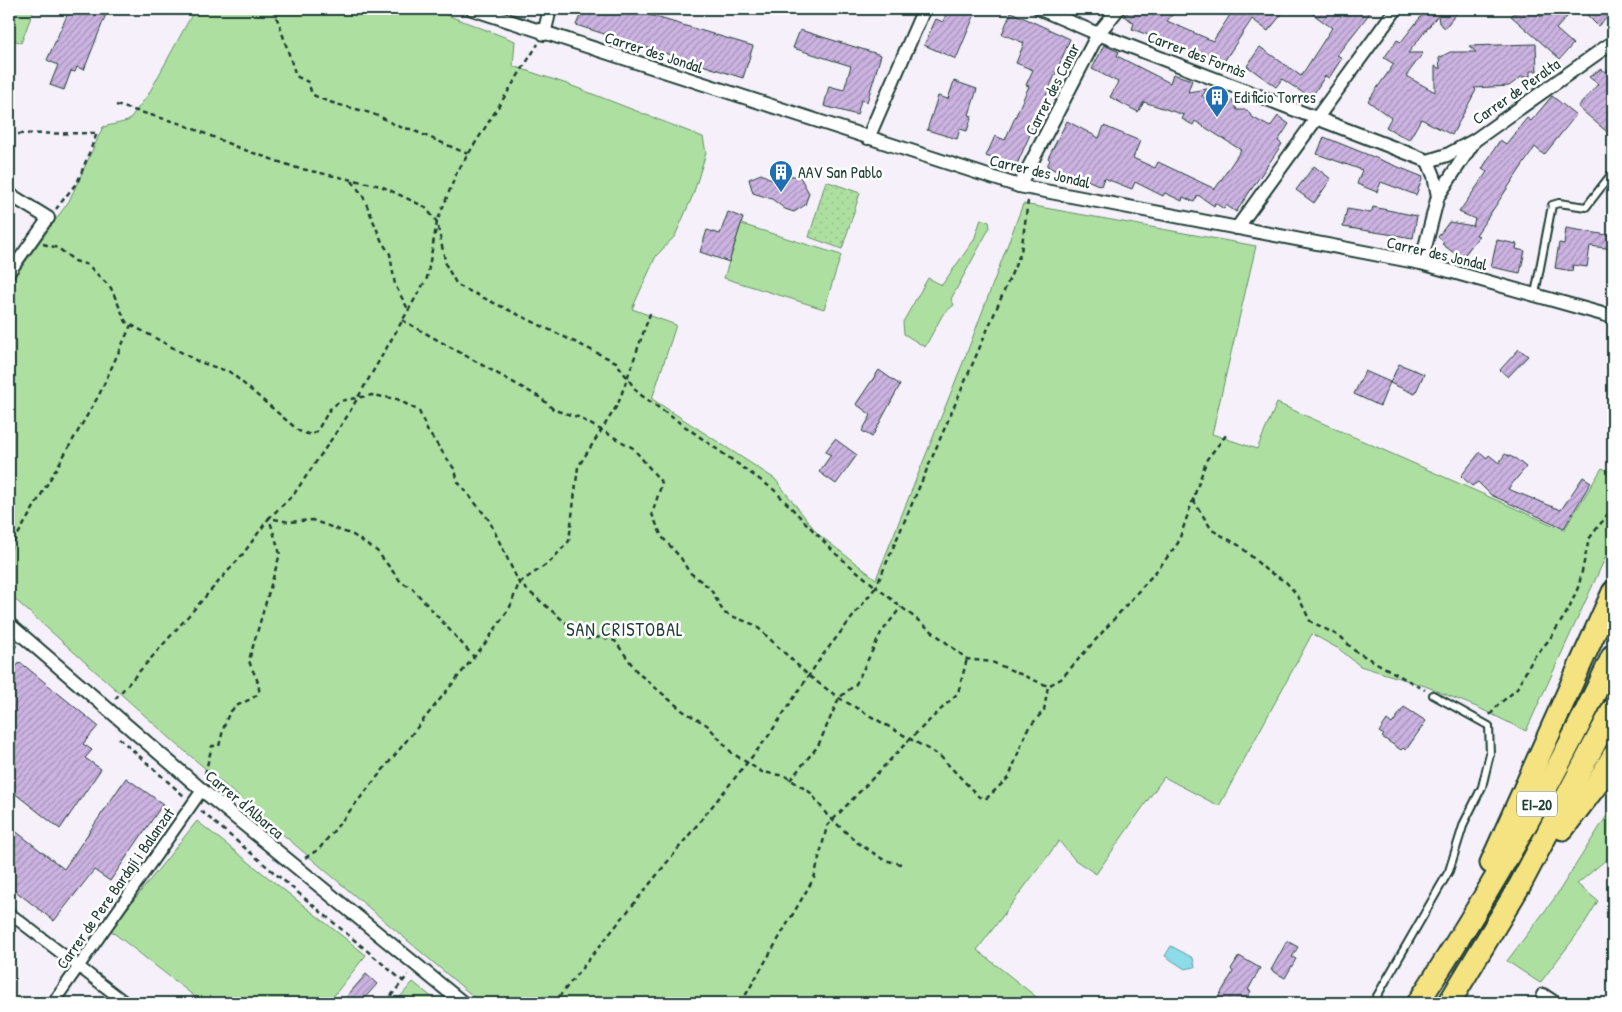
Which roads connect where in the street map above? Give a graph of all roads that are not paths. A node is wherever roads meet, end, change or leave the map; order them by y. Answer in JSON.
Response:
{"nodes":[{"id":1,"x":472,"y":9,"type":"edge"},
{"id":2,"x":550,"y":9,"type":"edge"},
{"id":3,"x":924,"y":9,"type":"edge"},
{"id":4,"x":1040,"y":9,"type":"edge"},
{"id":5,"x":1118,"y":9,"type":"edge"},
{"id":6,"x":1396,"y":9,"type":"edge"},
{"id":7,"x":544,"y":34,"type":"junction"},
{"id":8,"x":1098,"y":34,"type":"junction"},
{"id":9,"x":1613,"y":42,"type":"edge"},
{"id":10,"x":1318,"y":118,"type":"junction"},
{"id":11,"x":868,"y":138,"type":"junction"},
{"id":12,"x":1475,"y":140,"type":"junction"},
{"id":13,"x":1428,"y":161,"type":"junction"},
{"id":14,"x":1613,"y":172,"type":"edge"},
{"id":15,"x":1024,"y":187,"type":"junction"},
{"id":16,"x":9,"y":194,"type":"edge"},
{"id":17,"x":1438,"y":196,"type":"junction"},
{"id":18,"x":48,"y":218,"type":"joint"},
{"id":19,"x":1237,"y":228,"type":"junction"},
{"id":20,"x":1421,"y":263,"type":"junction"},
{"id":21,"x":9,"y":273,"type":"edge"},
{"id":22,"x":1535,"y":294,"type":"junction"},
{"id":23,"x":1613,"y":317,"type":"edge"},
{"id":24,"x":1613,"y":592,"type":"edge"},
{"id":25,"x":9,"y":624,"type":"edge"},
{"id":26,"x":1613,"y":656,"type":"edge"},
{"id":27,"x":1433,"y":695,"type":"road end"},
{"id":28,"x":1613,"y":709,"type":"edge"},
{"id":29,"x":1613,"y":756,"type":"edge"},
{"id":30,"x":202,"y":790,"type":"junction"},
{"id":31,"x":1520,"y":885,"type":"junction"},
{"id":32,"x":9,"y":914,"type":"edge"},
{"id":33,"x":1454,"y":948,"type":"junction"},
{"id":34,"x":79,"y":966,"type":"junction"},
{"id":35,"x":1543,"y":995,"type":"dead end"},
{"id":36,"x":53,"y":1003,"type":"edge"},
{"id":37,"x":126,"y":1003,"type":"edge"},
{"id":38,"x":463,"y":1003,"type":"edge"},
{"id":39,"x":1373,"y":1003,"type":"edge"},
{"id":40,"x":1418,"y":1003,"type":"edge"},
{"id":41,"x":1449,"y":1003,"type":"edge"},
{"id":42,"x":1555,"y":1003,"type":"edge"}],
"edges":[{"from":1,"to":7,"type":"street","name":"Carrer des Jondal"},
{"from":2,"to":7,"type":"street"},
{"from":3,"to":11,"type":"street"},
{"from":4,"to":8,"type":"street","name":"Carrer des Fornàs"},
{"from":5,"to":8,"type":"street","name":"Carrer des Canar"},
{"from":6,"to":10,"type":"street"},
{"from":7,"to":11,"type":"street","name":"Carrer des Jondal"},
{"from":8,"to":10,"type":"street","name":"Carrer des Fornàs"},
{"from":8,"to":15,"type":"street","name":"Carrer des Canar"},
{"from":9,"to":12,"type":"street","name":"Carrer de Peralta"},
{"from":10,"to":13,"type":"street","name":"Carrer des Fornàs"},
{"from":10,"to":19,"type":"street"},
{"from":11,"to":15,"type":"street","name":"Carrer des Jondal"},
{"from":12,"to":13,"type":"street"},
{"from":12,"to":17,"type":"street","name":"Carrer de Peralta"},
{"from":13,"to":17,"type":"street"},
{"from":14,"to":22,"type":"lane"},
{"from":15,"to":19,"type":"street","name":"Carrer des Jondal"},
{"from":16,"to":18,"type":"street"},
{"from":17,"to":20,"type":"street","name":"Carrer de Peralta"},
{"from":18,"to":21,"type":"street"},
{"from":19,"to":20,"type":"street","name":"Carrer des Jondal"},
{"from":20,"to":22,"type":"street","name":"Carrer des Jondal"},
{"from":22,"to":23,"type":"street","name":"Carrer des Jondal"},
{"from":24,"to":33,"type":"highway"},
{"from":25,"to":30,"type":"street","name":"Carrer d'Albarca"},
{"from":26,"to":33,"type":"highway","number":"EI-20"},
{"from":27,"to":39,"type":"lane"},
{"from":28,"to":31,"type":"highway","number":"EI-20"},
{"from":29,"to":31,"type":"highway"},
{"from":30,"to":34,"type":"street","name":"Carrer de Pere Bardají i Balanzat"},
{"from":30,"to":38,"type":"street","name":"Carrer d'Albarca"},
{"from":31,"to":41,"type":"highway","number":"EI-20"},
{"from":32,"to":34,"type":"street"},
{"from":33,"to":40,"type":"highway","number":"EI-20"},
{"from":34,"to":36,"type":"street","name":"Carrer de Pere Bardají i Balanzat"},
{"from":34,"to":37,"type":"street"},
{"from":35,"to":42,"type":"street"}]}
